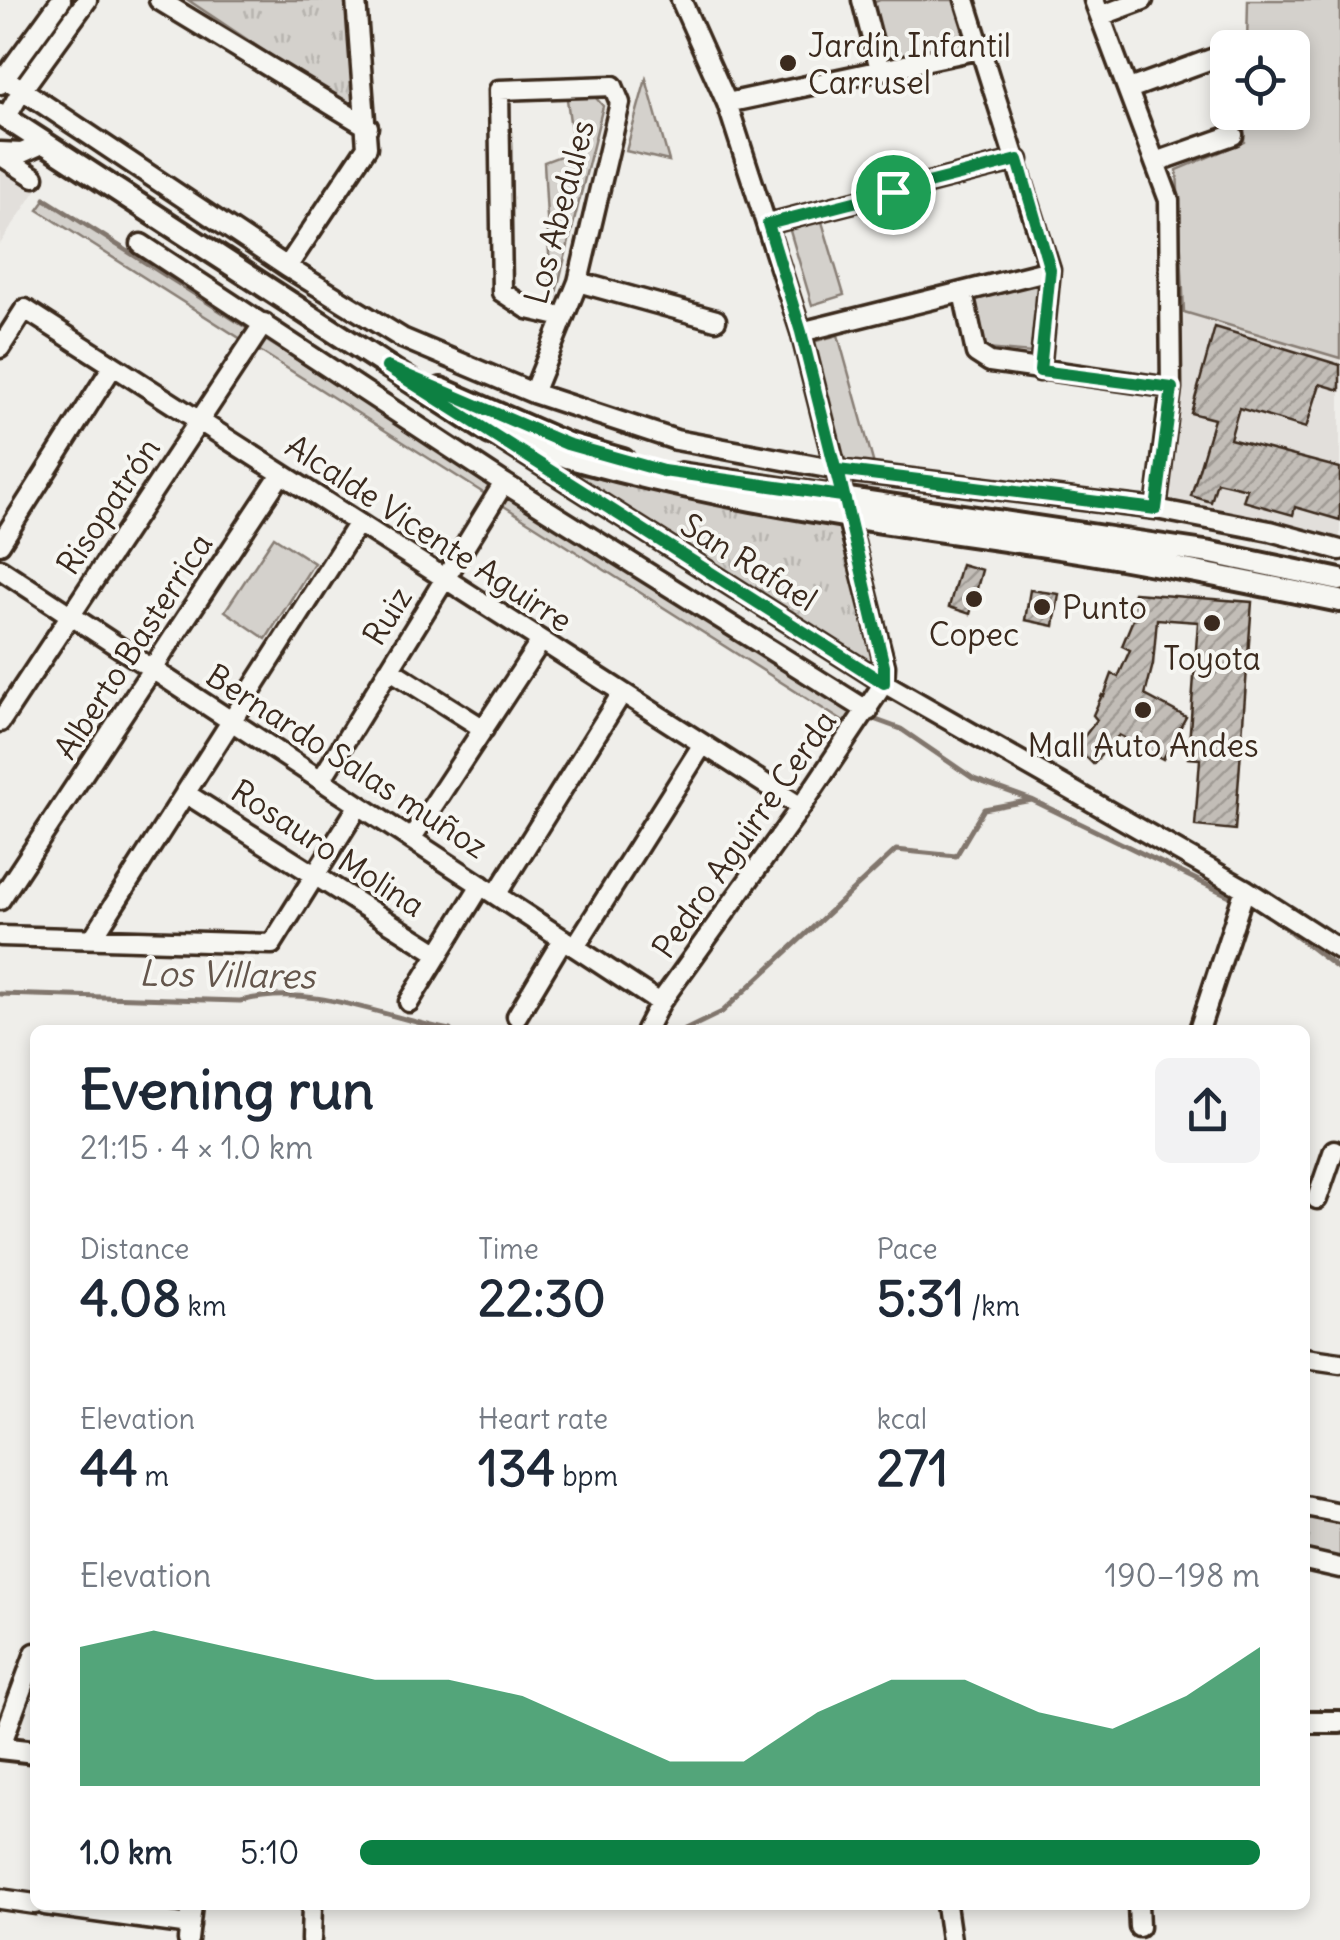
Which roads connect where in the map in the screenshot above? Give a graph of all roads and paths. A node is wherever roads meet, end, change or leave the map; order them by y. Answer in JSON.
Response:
{"nodes":[{"id":1,"x":60,"y":0,"type":"edge"},
{"id":2,"x":87,"y":0,"type":"edge"},
{"id":3,"x":158,"y":0,"type":"edge"},
{"id":4,"x":356,"y":0,"type":"edge"},
{"id":5,"x":681,"y":0,"type":"edge"},
{"id":6,"x":862,"y":0,"type":"edge"},
{"id":7,"x":965,"y":0,"type":"edge"},
{"id":8,"x":1143,"y":0,"type":"edge"},
{"id":9,"x":1097,"y":8,"type":"edge"},
{"id":10,"x":980,"y":49,"type":"junction"},
{"id":11,"x":1210,"y":60,"type":"edge"},
{"id":12,"x":880,"y":70,"type":"junction"},
{"id":13,"x":1,"y":79,"type":"edge"},
{"id":14,"x":1129,"y":89,"type":"junction"},
{"id":15,"x":22,"y":90,"type":"junction"},
{"id":16,"x":727,"y":104,"type":"junction"},
{"id":17,"x":3,"y":116,"type":"edge"},
{"id":18,"x":368,"y":128,"type":"junction"},
{"id":19,"x":1233,"y":134,"type":"dead end"},
{"id":20,"x":42,"y":144,"type":"junction"},
{"id":21,"x":0,"y":153,"type":"edge"},
{"id":22,"x":1018,"y":160,"type":"junction"},
{"id":23,"x":1156,"y":162,"type":"junction"},
{"id":24,"x":34,"y":177,"type":"dead end"},
{"id":25,"x":768,"y":224,"type":"junction"},
{"id":26,"x":140,"y":244,"type":"dead end"},
{"id":27,"x":287,"y":267,"type":"junction"},
{"id":28,"x":1050,"y":270,"type":"junction"},
{"id":29,"x":578,"y":282,"type":"junction"},
{"id":30,"x":963,"y":292,"type":"junction"},
{"id":31,"x":563,"y":317,"type":"junction"},
{"id":32,"x":716,"y":320,"type":"dead end"},
{"id":33,"x":264,"y":323,"type":"junction"},
{"id":34,"x":801,"y":332,"type":"junction"},
{"id":35,"x":0,"y":348,"type":"edge"},
{"id":36,"x":113,"y":366,"type":"junction"},
{"id":37,"x":387,"y":367,"type":"junction"},
{"id":38,"x":1040,"y":371,"type":"junction"},
{"id":39,"x":1172,"y":388,"type":"junction"},
{"id":40,"x":532,"y":393,"type":"junction"},
{"id":41,"x":200,"y":422,"type":"junction"},
{"id":42,"x":490,"y":433,"type":"junction"},
{"id":43,"x":838,"y":470,"type":"junction"},
{"id":44,"x":281,"y":474,"type":"junction"},
{"id":45,"x":504,"y":483,"type":"junction"},
{"id":46,"x":842,"y":496,"type":"junction"},
{"id":47,"x":1156,"y":509,"type":"junction"},
{"id":48,"x":847,"y":517,"type":"junction"},
{"id":49,"x":358,"y":523,"type":"junction"},
{"id":50,"x":0,"y":544,"type":"edge"},
{"id":51,"x":1340,"y":550,"type":"edge"},
{"id":52,"x":0,"y":570,"type":"edge"},
{"id":53,"x":445,"y":579,"type":"junction"},
{"id":54,"x":1340,"y":580,"type":"edge"},
{"id":55,"x":1340,"y":601,"type":"edge"},
{"id":56,"x":70,"y":616,"type":"junction"},
{"id":57,"x":541,"y":641,"type":"junction"},
{"id":58,"x":154,"y":670,"type":"junction"},
{"id":59,"x":390,"y":670,"type":"junction"},
{"id":60,"x":884,"y":683,"type":"junction"},
{"id":61,"x":622,"y":693,"type":"junction"},
{"id":62,"x":868,"y":711,"type":"junction"},
{"id":63,"x":231,"y":721,"type":"junction"},
{"id":64,"x":0,"y":722,"type":"edge"},
{"id":65,"x":484,"y":729,"type":"junction"},
{"id":66,"x":703,"y":744,"type":"junction"},
{"id":67,"x":321,"y":780,"type":"junction"},
{"id":68,"x":186,"y":793,"type":"junction"},
{"id":69,"x":360,"y":805,"type":"junction"},
{"id":70,"x":801,"y":807,"type":"junction"},
{"id":71,"x":411,"y":839,"type":"junction"},
{"id":72,"x":316,"y":878,"type":"junction"},
{"id":73,"x":1246,"y":888,"type":"junction"},
{"id":74,"x":488,"y":890,"type":"junction"},
{"id":75,"x":0,"y":900,"type":"edge"},
{"id":76,"x":0,"y":936,"type":"edge"},
{"id":77,"x":94,"y":936,"type":"junction"},
{"id":78,"x":569,"y":943,"type":"junction"},
{"id":79,"x":1340,"y":950,"type":"edge"},
{"id":80,"x":439,"y":954,"type":"junction"},
{"id":81,"x":410,"y":1002,"type":"dead end"},
{"id":82,"x":660,"y":1002,"type":"junction"},
{"id":83,"x":517,"y":1016,"type":"dead end"},
{"id":84,"x":648,"y":1025,"type":"edge"},
{"id":85,"x":1201,"y":1025,"type":"edge"},
{"id":86,"x":1334,"y":1150,"type":"dead end"},
{"id":87,"x":1310,"y":1172,"type":"edge"},
{"id":88,"x":1324,"y":1176,"type":"junction"},
{"id":89,"x":1317,"y":1199,"type":"dead end"},
{"id":90,"x":1310,"y":1359,"type":"edge"},
{"id":91,"x":1340,"y":1364,"type":"edge"},
{"id":92,"x":1310,"y":1507,"type":"edge"},
{"id":93,"x":1340,"y":1513,"type":"edge"},
{"id":94,"x":1310,"y":1561,"type":"edge"},
{"id":95,"x":1340,"y":1568,"type":"edge"},
{"id":96,"x":30,"y":1666,"type":"edge"},
{"id":97,"x":1310,"y":1722,"type":"edge"},
{"id":98,"x":1340,"y":1722,"type":"edge"},
{"id":99,"x":0,"y":1748,"type":"edge"},
{"id":100,"x":30,"y":1751,"type":"edge"},
{"id":101,"x":0,"y":1899,"type":"edge"},
{"id":102,"x":30,"y":1903,"type":"edge"},
{"id":103,"x":71,"y":1910,"type":"edge"},
{"id":104,"x":312,"y":1910,"type":"edge"},
{"id":105,"x":947,"y":1910,"type":"edge"},
{"id":106,"x":1138,"y":1910,"type":"edge"},
{"id":107,"x":1139,"y":1928,"type":"dead end"},
{"id":108,"x":189,"y":1933,"type":"edge"},
{"id":109,"x":311,"y":1940,"type":"edge"},
{"id":110,"x":951,"y":1940,"type":"edge"}],
"edges":[{"from":1,"to":13,"type":"street"},
{"from":2,"to":15,"type":"street"},
{"from":3,"to":18,"type":"street"},
{"from":4,"to":18,"type":"street"},
{"from":5,"to":16,"type":"street"},
{"from":6,"to":12,"type":"street"},
{"from":7,"to":10,"type":"street"},
{"from":8,"to":9,"type":"street"},
{"from":9,"to":14,"type":"street"},
{"from":10,"to":12,"type":"street"},
{"from":10,"to":22,"type":"street"},
{"from":11,"to":14,"type":"street"},
{"from":12,"to":16,"type":"street"},
{"from":13,"to":15,"type":"street"},
{"from":14,"to":23,"type":"street"},
{"from":15,"to":17,"type":"street"},
{"from":15,"to":27,"type":"street"},
{"from":16,"to":25,"type":"street"},
{"from":17,"to":20,"type":"main road"},
{"from":18,"to":27,"type":"street"},
{"from":19,"to":23,"type":"street"},
{"from":20,"to":21,"type":"street"},
{"from":20,"to":37,"type":"main road"},
{"from":21,"to":24,"type":"street"},
{"from":22,"to":25,"type":"street"},
{"from":22,"to":28,"type":"street"},
{"from":23,"to":39,"type":"street"},
{"from":25,"to":34,"type":"street"},
{"from":26,"to":33,"type":"street"},
{"from":27,"to":40,"type":"street"},
{"from":28,"to":30,"type":"street"},
{"from":28,"to":38,"type":"street"},
{"from":29,"to":31,"type":"street","name":"Los Abedules"},
{"from":29,"to":31,"type":"street","name":"Los Abedules"},
{"from":29,"to":32,"type":"street"},
{"from":30,"to":34,"type":"street"},
{"from":30,"to":38,"type":"street"},
{"from":31,"to":40,"type":"street","name":"Los Abedules"},
{"from":33,"to":41,"type":"street","name":"Risopatrón"},
{"from":33,"to":45,"type":"street"},
{"from":34,"to":43,"type":"street"},
{"from":35,"to":36,"type":"street","name":"Alcalde Vicente Aguirre"},
{"from":36,"to":41,"type":"street","name":"Alcalde Vicente Aguirre"},
{"from":36,"to":50,"type":"street"},
{"from":37,"to":42,"type":"main road"},
{"from":37,"to":46,"type":"main road"},
{"from":38,"to":39,"type":"street"},
{"from":39,"to":47,"type":"street"},
{"from":40,"to":43,"type":"street"},
{"from":41,"to":44,"type":"street","name":"Alcalde Vicente Aguirre"},
{"from":41,"to":56,"type":"street","name":"Risopatrón"},
{"from":42,"to":48,"type":"main road"},
{"from":42,"to":60,"type":"street","name":"San Rafael"},
{"from":43,"to":46,"type":"street"},
{"from":43,"to":47,"type":"street"},
{"from":44,"to":49,"type":"street","name":"Alcalde Vicente Aguirre"},
{"from":44,"to":58,"type":"street","name":"Alberto Basterrica"},
{"from":45,"to":53,"type":"street","name":"Ruiz"},
{"from":45,"to":62,"type":"street"},
{"from":46,"to":48,"type":"street"},
{"from":46,"to":54,"type":"main road"},
{"from":47,"to":51,"type":"street"},
{"from":48,"to":55,"type":"main road"},
{"from":48,"to":60,"type":"street"},
{"from":49,"to":53,"type":"street","name":"Alcalde Vicente Aguirre"},
{"from":49,"to":63,"type":"street"},
{"from":52,"to":56,"type":"street","name":"Bernardo Salas muñoz"},
{"from":53,"to":57,"type":"street","name":"Alcalde Vicente Aguirre"},
{"from":53,"to":59,"type":"street","name":"Ruiz"},
{"from":56,"to":58,"type":"street","name":"Bernardo Salas muñoz"},
{"from":56,"to":64,"type":"street","name":"Risopatrón"},
{"from":57,"to":61,"type":"street","name":"Alcalde Vicente Aguirre"},
{"from":57,"to":65,"type":"street"},
{"from":58,"to":63,"type":"street","name":"Bernardo Salas muñoz"},
{"from":58,"to":75,"type":"street","name":"Alberto Basterrica"},
{"from":59,"to":65,"type":"street"},
{"from":59,"to":67,"type":"street","name":"Ruiz"},
{"from":60,"to":62,"type":"street","name":"Pedro Aguirre Cerda"},
{"from":60,"to":73,"type":"street","name":"San Rafael"},
{"from":61,"to":66,"type":"street","name":"Alcalde Vicente Aguirre"},
{"from":61,"to":74,"type":"street"},
{"from":62,"to":70,"type":"street","name":"Pedro Aguirre Cerda"},
{"from":63,"to":67,"type":"street","name":"Bernardo Salas muñoz"},
{"from":63,"to":68,"type":"street"},
{"from":65,"to":71,"type":"street"},
{"from":66,"to":70,"type":"street","name":"Alcalde Vicente Aguirre"},
{"from":66,"to":78,"type":"street"},
{"from":67,"to":69,"type":"street","name":"Bernardo Salas muñoz"},
{"from":68,"to":72,"type":"street","name":"Rosauro Molina"},
{"from":68,"to":77,"type":"street"},
{"from":69,"to":71,"type":"street","name":"Bernardo Salas muñoz"},
{"from":69,"to":72,"type":"street"},
{"from":70,"to":82,"type":"street","name":"Pedro Aguirre Cerda"},
{"from":71,"to":74,"type":"street","name":"Bernardo Salas muñoz"},
{"from":72,"to":77,"type":"street"},
{"from":72,"to":80,"type":"street","name":"Rosauro Molina"},
{"from":73,"to":79,"type":"street","name":"San Rafael"},
{"from":73,"to":85,"type":"street"},
{"from":74,"to":78,"type":"street","name":"Bernardo Salas muñoz"},
{"from":74,"to":80,"type":"street"},
{"from":76,"to":77,"type":"street"},
{"from":78,"to":82,"type":"street","name":"Bernardo Salas muñoz"},
{"from":78,"to":83,"type":"street"},
{"from":80,"to":81,"type":"street"},
{"from":82,"to":84,"type":"street","name":"Pedro Aguirre Cerda"},
{"from":86,"to":88,"type":"street"},
{"from":87,"to":88,"type":"street"},
{"from":88,"to":89,"type":"street"},
{"from":90,"to":91,"type":"street"},
{"from":92,"to":93,"type":"street"},
{"from":94,"to":95,"type":"street"},
{"from":96,"to":99,"type":"street"},
{"from":97,"to":98,"type":"main road"},
{"from":99,"to":100,"type":"main road"},
{"from":101,"to":102,"type":"street"},
{"from":103,"to":108,"type":"street"},
{"from":104,"to":109,"type":"street"},
{"from":105,"to":110,"type":"street"},
{"from":106,"to":107,"type":"street"}]}
